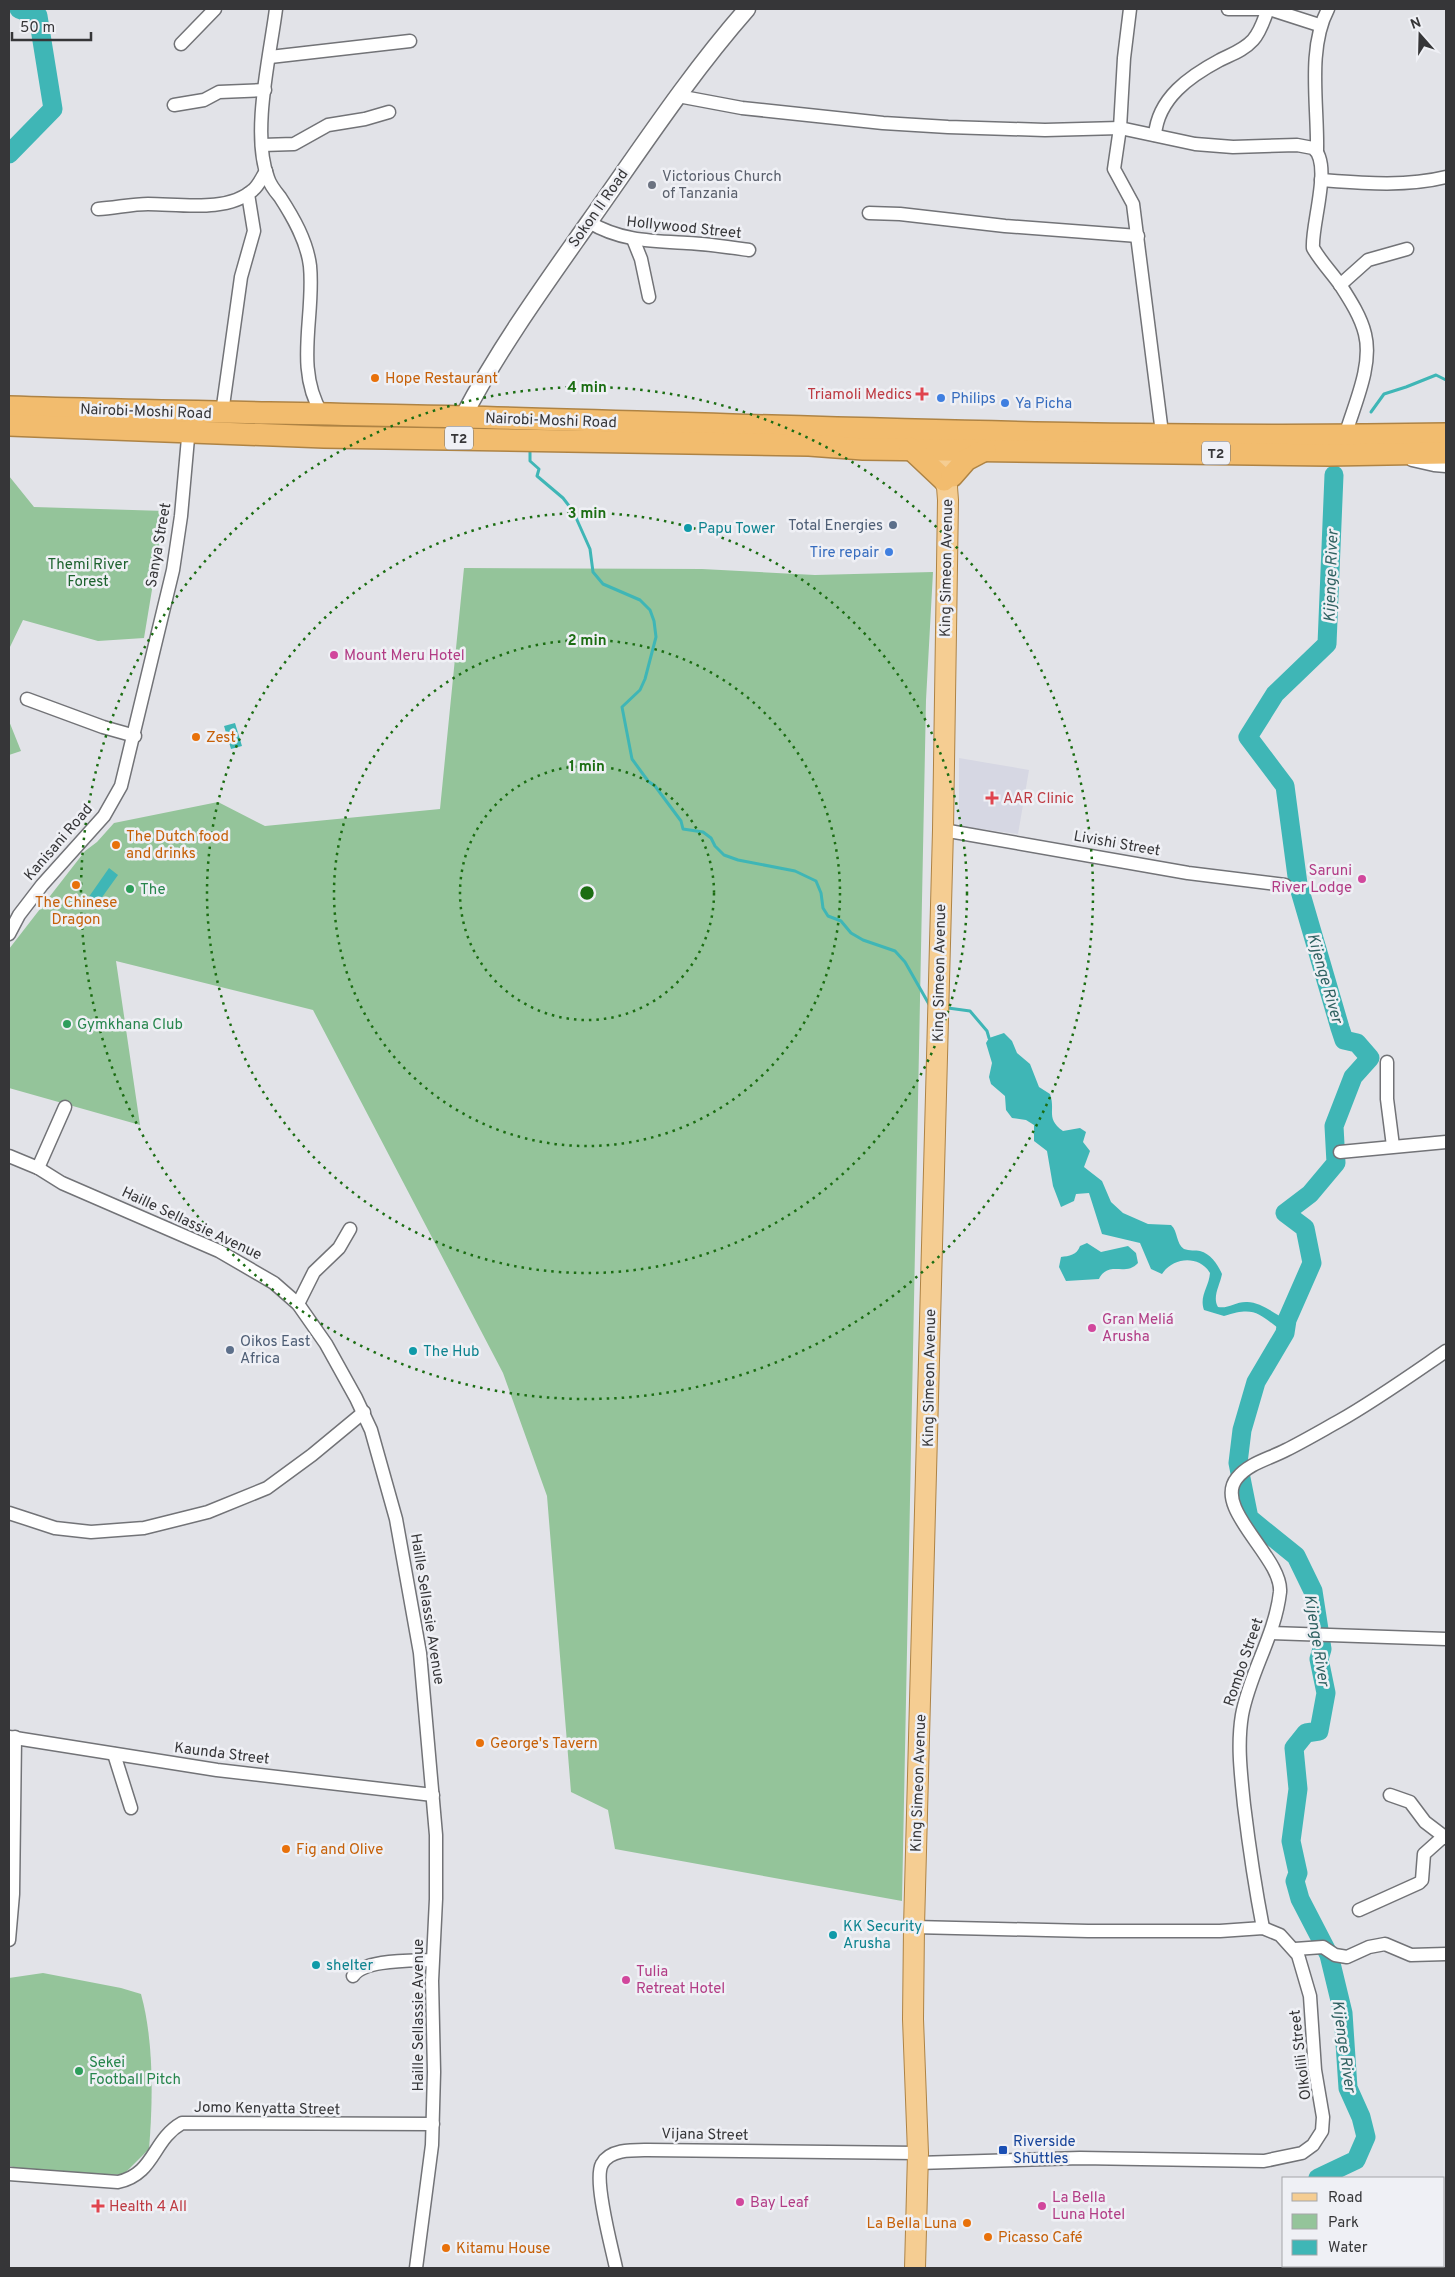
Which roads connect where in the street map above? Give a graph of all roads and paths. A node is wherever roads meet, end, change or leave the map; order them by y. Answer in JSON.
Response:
{"nodes":[{"id":1,"x":215,"y":9,"type":"edge"},
{"id":2,"x":276,"y":9,"type":"edge"},
{"id":3,"x":747,"y":9,"type":"edge"},
{"id":4,"x":1130,"y":9,"type":"edge"},
{"id":5,"x":1228,"y":9,"type":"edge"},
{"id":6,"x":1263,"y":9,"type":"edge"},
{"id":7,"x":1269,"y":9,"type":"edge"},
{"id":8,"x":1328,"y":9,"type":"edge"},
{"id":9,"x":1319,"y":25,"type":"junction"},
{"id":10,"x":410,"y":41,"type":"dead end"},
{"id":11,"x":181,"y":44,"type":"dead end"},
{"id":12,"x":270,"y":57,"type":"junction"},
{"id":13,"x":265,"y":90,"type":"junction"},
{"id":14,"x":678,"y":96,"type":"junction"},
{"id":15,"x":174,"y":105,"type":"dead end"},
{"id":16,"x":389,"y":112,"type":"dead end"},
{"id":17,"x":1120,"y":128,"type":"junction"},
{"id":18,"x":1155,"y":135,"type":"junction"},
{"id":19,"x":262,"y":145,"type":"junction"},
{"id":20,"x":1317,"y":150,"type":"junction"},
{"id":21,"x":266,"y":171,"type":"junction"},
{"id":22,"x":1446,"y":177,"type":"edge"},
{"id":23,"x":1321,"y":180,"type":"junction"},
{"id":24,"x":248,"y":194,"type":"junction"},
{"id":25,"x":98,"y":209,"type":"dead end"},
{"id":26,"x":869,"y":213,"type":"dead end"},
{"id":27,"x":589,"y":222,"type":"junction"},
{"id":28,"x":1138,"y":236,"type":"junction"},
{"id":29,"x":633,"y":239,"type":"junction"},
{"id":30,"x":1407,"y":249,"type":"dead end"},
{"id":31,"x":749,"y":250,"type":"dead end"},
{"id":32,"x":1340,"y":285,"type":"junction"},
{"id":33,"x":649,"y":297,"type":"dead end"},
{"id":34,"x":9,"y":408,"type":"edge"},
{"id":35,"x":222,"y":413,"type":"junction"},
{"id":36,"x":322,"y":414,"type":"junction"},
{"id":37,"x":463,"y":417,"type":"junction"},
{"id":38,"x":190,"y":422,"type":"junction"},
{"id":39,"x":9,"y":425,"type":"edge"},
{"id":40,"x":1162,"y":434,"type":"junction"},
{"id":41,"x":1446,"y":434,"type":"edge"},
{"id":42,"x":1345,"y":436,"type":"junction"},
{"id":43,"x":950,"y":440,"type":"junction"},
{"id":44,"x":1010,"y":441,"type":"junction"},
{"id":45,"x":910,"y":448,"type":"junction"},
{"id":46,"x":985,"y":450,"type":"junction"},
{"id":47,"x":1446,"y":452,"type":"edge"},
{"id":48,"x":1390,"y":454,"type":"junction"},
{"id":49,"x":1446,"y":466,"type":"edge"},
{"id":50,"x":948,"y":481,"type":"junction"},
{"id":51,"x":145,"y":681,"type":"joint"},
{"id":52,"x":27,"y":699,"type":"dead end"},
{"id":53,"x":135,"y":736,"type":"junction"},
{"id":54,"x":943,"y":830,"type":"junction"},
{"id":55,"x":1285,"y":885,"type":"dead end"},
{"id":56,"x":9,"y":934,"type":"edge"},
{"id":57,"x":1387,"y":1062,"type":"dead end"},
{"id":58,"x":65,"y":1107,"type":"dead end"},
{"id":59,"x":1446,"y":1142,"type":"edge"},
{"id":60,"x":1393,"y":1146,"type":"junction"},
{"id":61,"x":1340,"y":1152,"type":"dead end"},
{"id":62,"x":9,"y":1156,"type":"edge"},
{"id":63,"x":38,"y":1168,"type":"junction"},
{"id":64,"x":350,"y":1229,"type":"dead end"},
{"id":65,"x":298,"y":1304,"type":"junction"},
{"id":66,"x":1446,"y":1351,"type":"edge"},
{"id":67,"x":364,"y":1412,"type":"junction"},
{"id":68,"x":9,"y":1513,"type":"edge"},
{"id":69,"x":1271,"y":1633,"type":"junction"},
{"id":70,"x":1446,"y":1639,"type":"edge"},
{"id":71,"x":12,"y":1737,"type":"edge"},
{"id":72,"x":114,"y":1754,"type":"junction"},
{"id":73,"x":433,"y":1795,"type":"junction"},
{"id":74,"x":1390,"y":1795,"type":"dead end"},
{"id":75,"x":131,"y":1808,"type":"dead end"},
{"id":76,"x":1445,"y":1837,"type":"edge"},
{"id":77,"x":1359,"y":1910,"type":"dead end"},
{"id":78,"x":914,"y":1927,"type":"junction"},
{"id":79,"x":1263,"y":1928,"type":"junction"},
{"id":80,"x":9,"y":1940,"type":"edge"},
{"id":81,"x":1298,"y":1949,"type":"junction"},
{"id":82,"x":1446,"y":1954,"type":"edge"},
{"id":83,"x":432,"y":1960,"type":"junction"},
{"id":84,"x":353,"y":1976,"type":"dead end"},
{"id":85,"x":433,"y":2124,"type":"junction"},
{"id":86,"x":917,"y":2158,"type":"junction"},
{"id":87,"x":9,"y":2174,"type":"edge"},
{"id":88,"x":416,"y":2268,"type":"edge"},
{"id":89,"x":616,"y":2268,"type":"edge"},
{"id":90,"x":915,"y":2268,"type":"edge"}],
"edges":[{"from":1,"to":11,"type":"street"},
{"from":2,"to":12,"type":"street"},
{"from":3,"to":14,"type":"street","name":"Sokon II Road"},
{"from":4,"to":17,"type":"street"},
{"from":5,"to":6,"type":"street"},
{"from":7,"to":9,"type":"street"},
{"from":7,"to":18,"type":"street"},
{"from":8,"to":9,"type":"street"},
{"from":9,"to":20,"type":"street"},
{"from":10,"to":12,"type":"street"},
{"from":12,"to":13,"type":"street"},
{"from":13,"to":15,"type":"street"},
{"from":13,"to":19,"type":"street"},
{"from":14,"to":17,"type":"street"},
{"from":14,"to":27,"type":"street","name":"Sokon II Road"},
{"from":16,"to":19,"type":"street"},
{"from":17,"to":18,"type":"street"},
{"from":17,"to":28,"type":"street"},
{"from":18,"to":20,"type":"street"},
{"from":19,"to":21,"type":"street"},
{"from":20,"to":23,"type":"street"},
{"from":21,"to":24,"type":"street"},
{"from":21,"to":36,"type":"street"},
{"from":22,"to":23,"type":"street"},
{"from":23,"to":32,"type":"street"},
{"from":24,"to":25,"type":"street"},
{"from":24,"to":35,"type":"street"},
{"from":26,"to":28,"type":"street"},
{"from":27,"to":29,"type":"street","name":"Hollywood Street"},
{"from":27,"to":37,"type":"street","name":"Sokon II Road"},
{"from":28,"to":40,"type":"street"},
{"from":29,"to":31,"type":"street","name":"Hollywood Street"},
{"from":29,"to":33,"type":"street"},
{"from":30,"to":32,"type":"street"},
{"from":32,"to":42,"type":"street"},
{"from":34,"to":38,"type":"highway","name":"Nairobi-Moshi Road","number":"T2"},
{"from":35,"to":36,"type":"highway","name":"Nairobi-Moshi Road","number":"T2"},
{"from":35,"to":38,"type":"highway","name":"Nairobi-Moshi Road","number":"T2"},
{"from":36,"to":37,"type":"highway","name":"Nairobi-Moshi Road","number":"T2"},
{"from":37,"to":43,"type":"highway","name":"Nairobi-Moshi Road","number":"T2"},
{"from":38,"to":39,"type":"highway","name":"Nairobi-Moshi Road","number":"T2"},
{"from":38,"to":45,"type":"highway","name":"Nairobi-Moshi Road","number":"T2"},
{"from":38,"to":51,"type":"street","name":"Sanya Street"},
{"from":40,"to":42,"type":"highway","number":"T2"},
{"from":40,"to":44,"type":"highway","number":"T2"},
{"from":41,"to":42,"type":"highway","number":"T2"},
{"from":43,"to":44,"type":"highway","number":"T2"},
{"from":43,"to":45,"type":"highway","name":"Nairobi-Moshi Road","number":"T2"},
{"from":43,"to":46,"type":"highway","number":"T2"},
{"from":43,"to":50,"type":"main road","name":"King Simeon Avenue"},
{"from":44,"to":46,"type":"highway","number":"T2"},
{"from":44,"to":48,"type":"highway","number":"T2"},
{"from":45,"to":50,"type":"highway"},
{"from":46,"to":50,"type":"highway"},
{"from":47,"to":48,"type":"highway","number":"T2"},
{"from":48,"to":49,"type":"street"},
{"from":50,"to":54,"type":"main road","name":"King Simeon Avenue"},
{"from":51,"to":53,"type":"street","name":"Kanisani Road"},
{"from":52,"to":53,"type":"street"},
{"from":53,"to":56,"type":"street","name":"Kanisani Road"},
{"from":54,"to":55,"type":"street","name":"Livishi Street"},
{"from":54,"to":78,"type":"main road","name":"King Simeon Avenue"},
{"from":57,"to":60,"type":"street"},
{"from":58,"to":63,"type":"street"},
{"from":59,"to":60,"type":"street"},
{"from":60,"to":61,"type":"street"},
{"from":62,"to":63,"type":"street","name":"Haille Sellassie Avenue"},
{"from":63,"to":65,"type":"street","name":"Haille Sellassie Avenue"},
{"from":64,"to":65,"type":"street"},
{"from":65,"to":67,"type":"street","name":"Haille Sellassie Avenue"},
{"from":66,"to":69,"type":"street","name":"Rombo Street"},
{"from":67,"to":68,"type":"street"},
{"from":67,"to":73,"type":"street","name":"Haille Sellassie Avenue"},
{"from":69,"to":70,"type":"street"},
{"from":69,"to":79,"type":"street","name":"Rombo Street"},
{"from":71,"to":72,"type":"street","name":"Kaunda Street"},
{"from":71,"to":80,"type":"street"},
{"from":72,"to":73,"type":"street","name":"Kaunda Street"},
{"from":72,"to":75,"type":"street"},
{"from":73,"to":83,"type":"street","name":"Haille Sellassie Avenue"},
{"from":74,"to":76,"type":"street"},
{"from":76,"to":77,"type":"street"},
{"from":78,"to":79,"type":"street"},
{"from":78,"to":86,"type":"main road","name":"King Simeon Avenue"},
{"from":79,"to":81,"type":"street"},
{"from":81,"to":82,"type":"street"},
{"from":81,"to":86,"type":"street","name":"Olkolili Street"},
{"from":83,"to":84,"type":"street"},
{"from":83,"to":85,"type":"street","name":"Haille Sellassie Avenue"},
{"from":85,"to":87,"type":"street","name":"Jomo Kenyatta Street"},
{"from":85,"to":88,"type":"street","name":"Haille Sellassie Avenue"},
{"from":86,"to":89,"type":"street","name":"Vijana Street"},
{"from":86,"to":90,"type":"main road","name":"King Simeon Avenue"}]}
